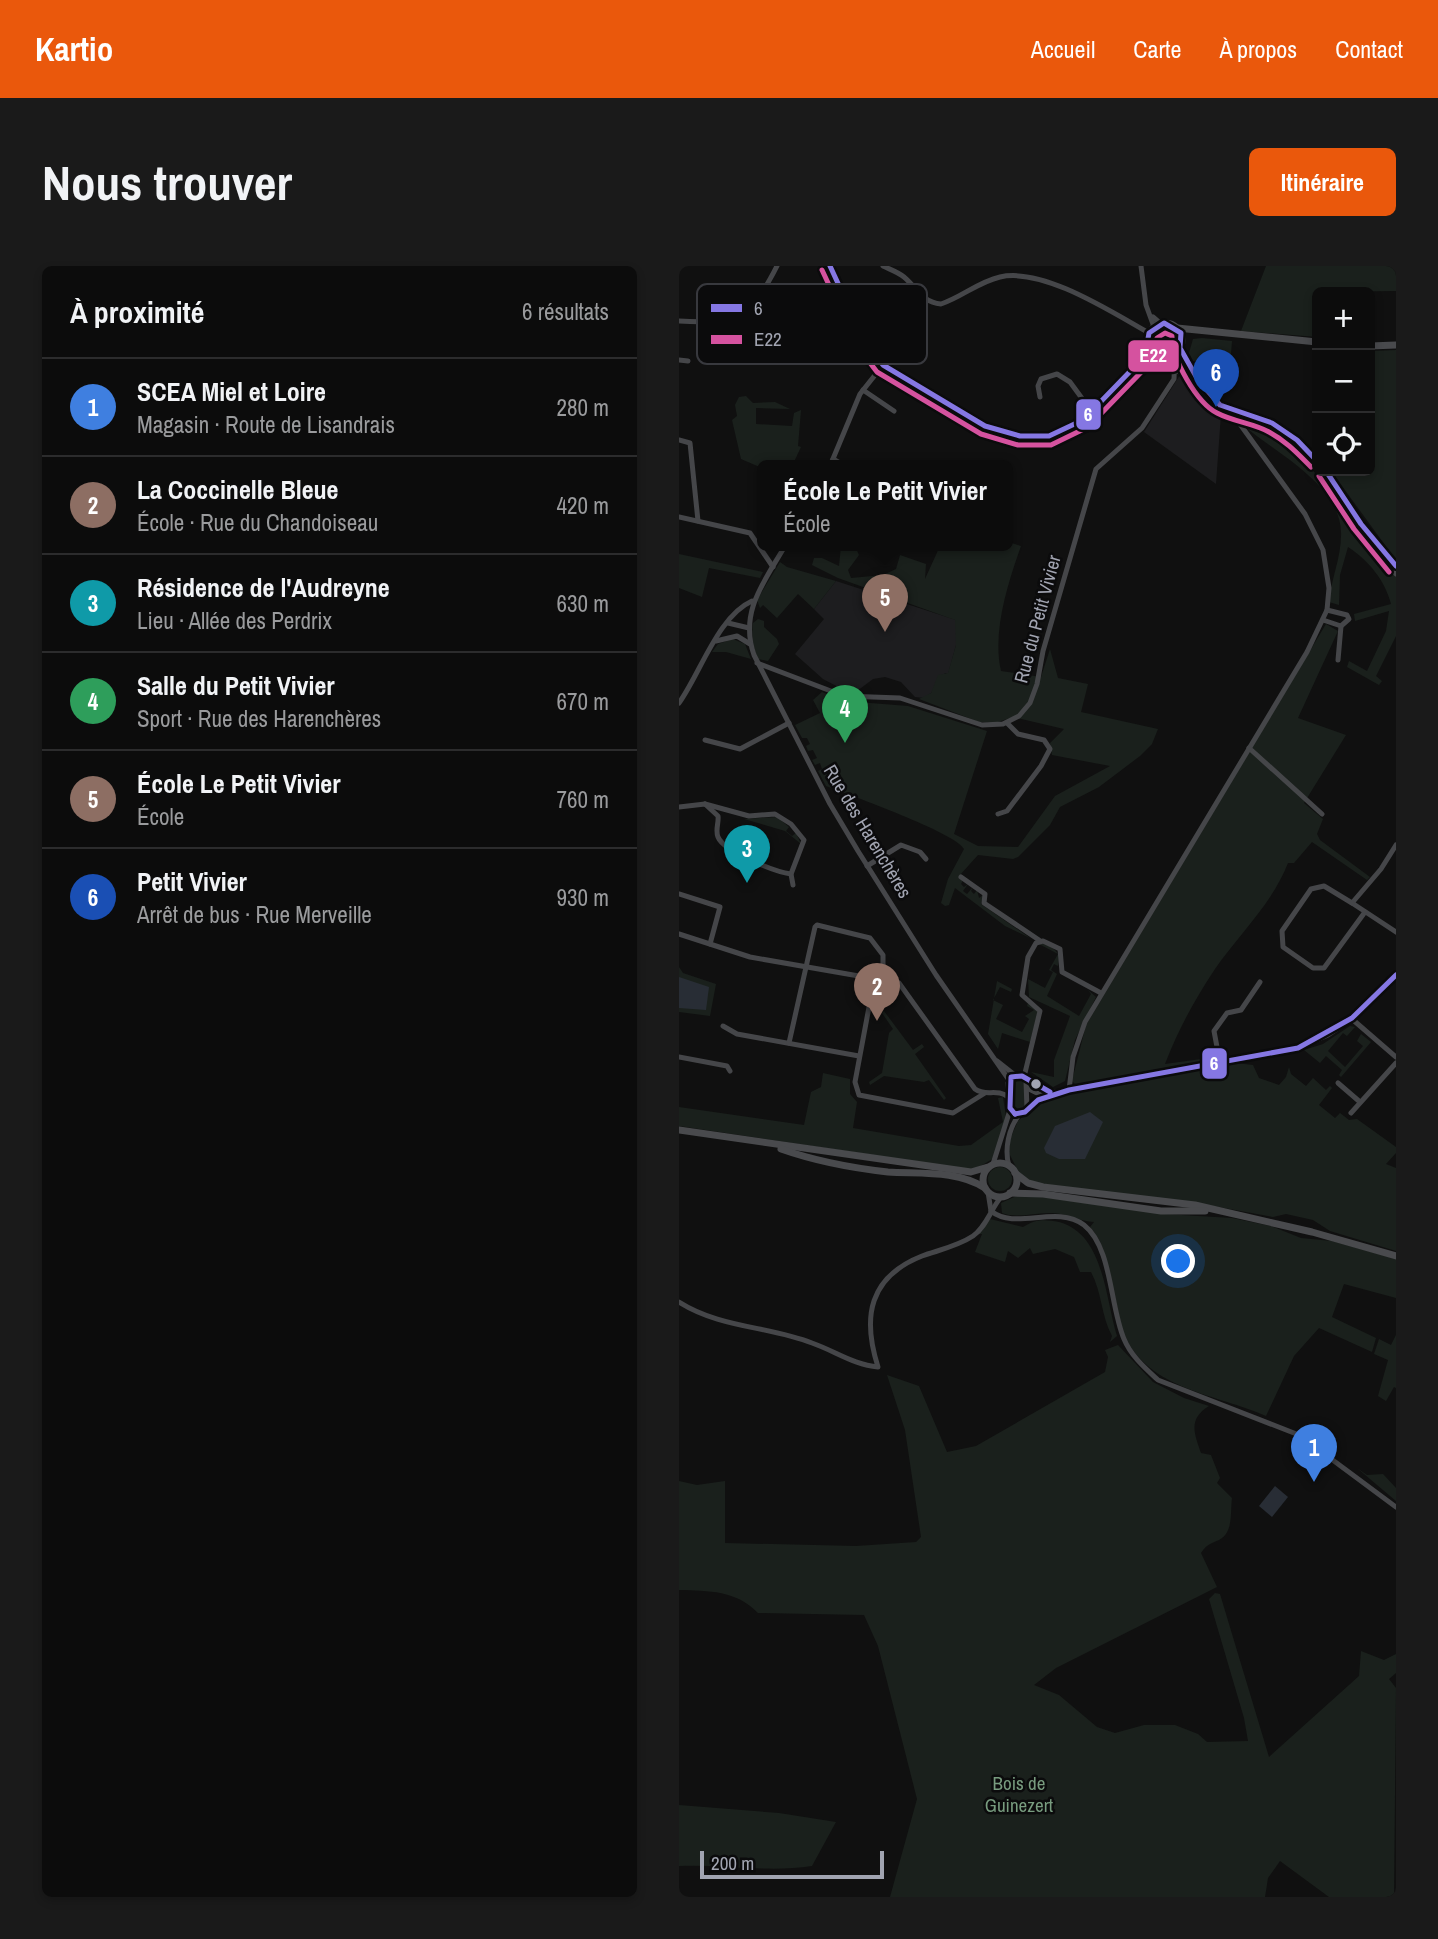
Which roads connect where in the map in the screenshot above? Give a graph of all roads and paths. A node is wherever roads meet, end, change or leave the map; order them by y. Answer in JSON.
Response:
{"nodes":[{"id":1,"x":776,"y":266,"type":"edge"},
{"id":2,"x":830,"y":266,"type":"edge"},
{"id":3,"x":883,"y":266,"type":"edge"},
{"id":4,"x":1141,"y":266,"type":"edge"},
{"id":5,"x":767,"y":284,"type":"edge"},
{"id":6,"x":838,"y":284,"type":"edge"},
{"id":7,"x":909,"y":284,"type":"edge"},
{"id":8,"x":927,"y":300,"type":"edge"},
{"id":9,"x":679,"y":321,"type":"edge"},
{"id":10,"x":697,"y":321,"type":"edge"},
{"id":11,"x":1155,"y":328,"type":"junction"},
{"id":12,"x":1177,"y":328,"type":"junction"},
{"id":13,"x":1193,"y":330,"type":"junction"},
{"id":14,"x":1182,"y":341,"type":"junction"},
{"id":15,"x":1312,"y":342,"type":"edge"},
{"id":16,"x":1396,"y":345,"type":"edge"},
{"id":17,"x":1149,"y":346,"type":"junction"},
{"id":18,"x":1375,"y":346,"type":"edge"},
{"id":19,"x":1175,"y":354,"type":"junction"},
{"id":20,"x":1160,"y":355,"type":"junction"},
{"id":21,"x":1145,"y":356,"type":"junction"},
{"id":22,"x":679,"y":360,"type":"edge"},
{"id":23,"x":688,"y":361,"type":"dead end"},
{"id":24,"x":883,"y":365,"type":"joint"},
{"id":25,"x":1175,"y":370,"type":"junction"},
{"id":26,"x":863,"y":390,"type":"junction"},
{"id":27,"x":1040,"y":397,"type":"dead end"},
{"id":28,"x":1229,"y":409,"type":"junction"},
{"id":29,"x":894,"y":411,"type":"dead end"},
{"id":30,"x":1092,"y":412,"type":"junction"},
{"id":31,"x":679,"y":440,"type":"edge"},
{"id":32,"x":1312,"y":456,"type":"edge"},
{"id":33,"x":832,"y":460,"type":"edge"},
{"id":34,"x":1328,"y":476,"type":"edge"},
{"id":35,"x":679,"y":517,"type":"edge"},
{"id":36,"x":698,"y":521,"type":"junction"},
{"id":37,"x":1361,"y":524,"type":"junction"},
{"id":38,"x":757,"y":541,"type":"edge"},
{"id":39,"x":763,"y":551,"type":"edge"},
{"id":40,"x":782,"y":551,"type":"edge"},
{"id":41,"x":1396,"y":566,"type":"edge"},
{"id":42,"x":773,"y":567,"type":"junction"},
{"id":43,"x":1396,"y":574,"type":"edge"},
{"id":44,"x":752,"y":601,"type":"junction"},
{"id":45,"x":1327,"y":610,"type":"junction"},
{"id":46,"x":1323,"y":620,"type":"junction"},
{"id":47,"x":728,"y":623,"type":"junction"},
{"id":48,"x":1341,"y":626,"type":"junction"},
{"id":49,"x":749,"y":629,"type":"junction"},
{"id":50,"x":723,"y":630,"type":"junction"},
{"id":51,"x":737,"y":636,"type":"junction"},
{"id":52,"x":728,"y":637,"type":"junction"},
{"id":53,"x":713,"y":642,"type":"junction"},
{"id":54,"x":750,"y":644,"type":"junction"},
{"id":55,"x":1338,"y":660,"type":"dead end"},
{"id":56,"x":757,"y":663,"type":"junction"},
{"id":57,"x":771,"y":668,"type":"junction"},
{"id":58,"x":764,"y":675,"type":"junction"},
{"id":59,"x":679,"y":703,"type":"edge"},
{"id":60,"x":789,"y":723,"type":"junction"},
{"id":61,"x":1007,"y":723,"type":"junction"},
{"id":62,"x":705,"y":740,"type":"dead end"},
{"id":63,"x":1249,"y":748,"type":"junction"},
{"id":64,"x":705,"y":804,"type":"junction"},
{"id":65,"x":679,"y":807,"type":"edge"},
{"id":66,"x":998,"y":814,"type":"dead end"},
{"id":67,"x":1322,"y":814,"type":"dead end"},
{"id":68,"x":1396,"y":845,"type":"edge"},
{"id":69,"x":926,"y":859,"type":"dead end"},
{"id":70,"x":867,"y":866,"type":"junction"},
{"id":71,"x":791,"y":874,"type":"junction"},
{"id":72,"x":961,"y":877,"type":"dead end"},
{"id":73,"x":793,"y":885,"type":"dead end"},
{"id":74,"x":679,"y":894,"type":"edge"},
{"id":75,"x":1352,"y":903,"type":"junction"},
{"id":76,"x":1365,"y":912,"type":"junction"},
{"id":77,"x":1396,"y":932,"type":"edge"},
{"id":78,"x":679,"y":934,"type":"edge"},
{"id":79,"x":1039,"y":940,"type":"junction"},
{"id":80,"x":710,"y":944,"type":"junction"},
{"id":81,"x":806,"y":967,"type":"junction"},
{"id":82,"x":883,"y":967,"type":"junction"},
{"id":83,"x":1396,"y":975,"type":"edge"},
{"id":84,"x":867,"y":978,"type":"junction"},
{"id":85,"x":890,"y":979,"type":"junction"},
{"id":86,"x":1259,"y":982,"type":"dead end"},
{"id":87,"x":1254,"y":990,"type":"junction"},
{"id":88,"x":872,"y":991,"type":"junction"},
{"id":89,"x":1101,"y":993,"type":"junction"},
{"id":90,"x":1263,"y":995,"type":"dead end"},
{"id":91,"x":1352,"y":1019,"type":"junction"},
{"id":92,"x":723,"y":1026,"type":"dead end"},
{"id":93,"x":789,"y":1043,"type":"junction"},
{"id":94,"x":859,"y":1056,"type":"junction"},
{"id":95,"x":679,"y":1057,"type":"edge"},
{"id":96,"x":1396,"y":1060,"type":"edge"},
{"id":97,"x":997,"y":1061,"type":"junction"},
{"id":98,"x":1220,"y":1063,"type":"junction"},
{"id":99,"x":730,"y":1071,"type":"dead end"},
{"id":100,"x":1019,"y":1076,"type":"junction"},
{"id":101,"x":1009,"y":1083,"type":"junction"},
{"id":102,"x":1338,"y":1083,"type":"dead end"},
{"id":103,"x":974,"y":1088,"type":"junction"},
{"id":104,"x":1027,"y":1088,"type":"junction"},
{"id":105,"x":1068,"y":1090,"type":"junction"},
{"id":106,"x":1001,"y":1092,"type":"junction"},
{"id":107,"x":985,"y":1093,"type":"junction"},
{"id":108,"x":1009,"y":1098,"type":"junction"},
{"id":109,"x":972,"y":1102,"type":"junction"},
{"id":110,"x":1360,"y":1102,"type":"junction"},
{"id":111,"x":1027,"y":1109,"type":"junction"},
{"id":112,"x":1010,"y":1110,"type":"junction"},
{"id":113,"x":1351,"y":1113,"type":"dead end"},
{"id":114,"x":1019,"y":1115,"type":"junction"},
{"id":115,"x":679,"y":1130,"type":"edge"},
{"id":116,"x":764,"y":1143,"type":"junction"},
{"id":117,"x":991,"y":1166,"type":"junction"},
{"id":118,"x":1009,"y":1166,"type":"junction"},
{"id":119,"x":1015,"y":1172,"type":"junction"},
{"id":120,"x":987,"y":1190,"type":"junction"},
{"id":121,"x":1010,"y":1193,"type":"junction"},
{"id":122,"x":1001,"y":1197,"type":"junction"},
{"id":123,"x":991,"y":1211,"type":"junction"},
{"id":124,"x":1213,"y":1211,"type":"junction"},
{"id":125,"x":1396,"y":1255,"type":"edge"},
{"id":126,"x":679,"y":1302,"type":"edge"},
{"id":127,"x":1396,"y":1507,"type":"edge"}],
"edges":[{"from":1,"to":5,"type":"street"},
{"from":2,"to":6,"type":"main road"},
{"from":3,"to":7,"type":"street"},
{"from":4,"to":11,"type":"street"},
{"from":8,"to":11,"type":"street"},
{"from":9,"to":10,"type":"street"},
{"from":11,"to":12,"type":"main road"},
{"from":11,"to":17,"type":"main road"},
{"from":12,"to":13,"type":"main road"},
{"from":12,"to":14,"type":"main road"},
{"from":13,"to":14,"type":"main road"},
{"from":13,"to":15,"type":"main road"},
{"from":14,"to":19,"type":"main road"},
{"from":16,"to":18,"type":"main road"},
{"from":17,"to":20,"type":"main road"},
{"from":17,"to":21,"type":"main road"},
{"from":19,"to":20,"type":"main road"},
{"from":19,"to":25,"type":"street","name":"Rue du Petit Vivier"},
{"from":20,"to":21,"type":"main road"},
{"from":20,"to":25,"type":"street"},
{"from":21,"to":30,"type":"main road"},
{"from":22,"to":23,"type":"street"},
{"from":24,"to":26,"type":"street"},
{"from":24,"to":30,"type":"main road"},
{"from":25,"to":28,"type":"street"},
{"from":25,"to":61,"type":"street","name":"Rue du Petit Vivier"},
{"from":26,"to":29,"type":"street"},
{"from":26,"to":33,"type":"street"},
{"from":27,"to":30,"type":"street"},
{"from":28,"to":32,"type":"street"},
{"from":28,"to":45,"type":"street"},
{"from":31,"to":36,"type":"street"},
{"from":34,"to":37,"type":"street"},
{"from":35,"to":36,"type":"street"},
{"from":36,"to":38,"type":"street"},
{"from":37,"to":41,"type":"street"},
{"from":37,"to":43,"type":"street"},
{"from":39,"to":42,"type":"street"},
{"from":40,"to":42,"type":"street"},
{"from":42,"to":44,"type":"street"},
{"from":44,"to":47,"type":"street"},
{"from":44,"to":49,"type":"street","name":"Rue des Harenchères"},
{"from":45,"to":46,"type":"street"},
{"from":45,"to":48,"type":"street"},
{"from":46,"to":48,"type":"street"},
{"from":46,"to":63,"type":"street"},
{"from":47,"to":49,"type":"street"},
{"from":47,"to":50,"type":"street"},
{"from":48,"to":55,"type":"street"},
{"from":49,"to":51,"type":"street"},
{"from":49,"to":54,"type":"street","name":"Rue des Harenchères"},
{"from":50,"to":52,"type":"street"},
{"from":50,"to":53,"type":"street"},
{"from":51,"to":52,"type":"street"},
{"from":51,"to":54,"type":"street"},
{"from":52,"to":53,"type":"street"},
{"from":53,"to":59,"type":"street"},
{"from":54,"to":56,"type":"street","name":"Rue des Harenchères"},
{"from":56,"to":57,"type":"street"},
{"from":56,"to":58,"type":"street","name":"Rue des Harenchères"},
{"from":57,"to":58,"type":"street"},
{"from":57,"to":61,"type":"street"},
{"from":58,"to":60,"type":"street","name":"Rue des Harenchères"},
{"from":60,"to":62,"type":"street"},
{"from":60,"to":70,"type":"street","name":"Rue des Harenchères"},
{"from":61,"to":66,"type":"street"},
{"from":63,"to":67,"type":"street"},
{"from":63,"to":89,"type":"street"},
{"from":64,"to":65,"type":"street"},
{"from":64,"to":71,"type":"street"},
{"from":64,"to":71,"type":"street"},
{"from":68,"to":75,"type":"street"},
{"from":69,"to":70,"type":"street"},
{"from":70,"to":97,"type":"street","name":"Rue des Harenchères"},
{"from":71,"to":73,"type":"street"},
{"from":72,"to":79,"type":"street"},
{"from":74,"to":80,"type":"street"},
{"from":75,"to":76,"type":"street"},
{"from":75,"to":76,"type":"street"},
{"from":76,"to":77,"type":"street"},
{"from":78,"to":80,"type":"street"},
{"from":79,"to":89,"type":"street"},
{"from":79,"to":100,"type":"street"},
{"from":80,"to":81,"type":"street"},
{"from":81,"to":82,"type":"street"},
{"from":81,"to":84,"type":"street"},
{"from":81,"to":93,"type":"street"},
{"from":82,"to":84,"type":"street"},
{"from":82,"to":85,"type":"street"},
{"from":83,"to":91,"type":"street"},
{"from":84,"to":85,"type":"street"},
{"from":84,"to":88,"type":"street"},
{"from":85,"to":88,"type":"street"},
{"from":85,"to":103,"type":"street"},
{"from":86,"to":87,"type":"street"},
{"from":87,"to":90,"type":"street"},
{"from":87,"to":98,"type":"street"},
{"from":88,"to":94,"type":"street"},
{"from":89,"to":105,"type":"street"},
{"from":91,"to":96,"type":"street"},
{"from":91,"to":98,"type":"street"},
{"from":92,"to":93,"type":"street"},
{"from":93,"to":94,"type":"street"},
{"from":94,"to":109,"type":"street"},
{"from":95,"to":99,"type":"street"},
{"from":96,"to":110,"type":"street"},
{"from":97,"to":100,"type":"street","name":"Rue des Harenchères"},
{"from":97,"to":101,"type":"street","name":"Rue des Harenchères"},
{"from":98,"to":105,"type":"street"},
{"from":100,"to":101,"type":"street"},
{"from":100,"to":104,"type":"street"},
{"from":101,"to":106,"type":"street"},
{"from":101,"to":108,"type":"street"},
{"from":102,"to":110,"type":"street"},
{"from":103,"to":107,"type":"street"},
{"from":103,"to":109,"type":"street"},
{"from":104,"to":105,"type":"street"},
{"from":104,"to":111,"type":"street"},
{"from":105,"to":111,"type":"street"},
{"from":106,"to":107,"type":"street"},
{"from":106,"to":108,"type":"street"},
{"from":107,"to":109,"type":"street"},
{"from":108,"to":112,"type":"street"},
{"from":110,"to":113,"type":"street"},
{"from":111,"to":114,"type":"street"},
{"from":112,"to":114,"type":"street"},
{"from":112,"to":117,"type":"street"},
{"from":114,"to":118,"type":"street"},
{"from":115,"to":116,"type":"main road"},
{"from":116,"to":117,"type":"main road"},
{"from":116,"to":120,"type":"main road"},
{"from":117,"to":118,"type":"main road"},
{"from":117,"to":120,"type":"main road"},
{"from":118,"to":119,"type":"main road"},
{"from":119,"to":121,"type":"main road"},
{"from":119,"to":124,"type":"main road"},
{"from":120,"to":122,"type":"main road"},
{"from":120,"to":123,"type":"street"},
{"from":121,"to":122,"type":"main road"},
{"from":121,"to":124,"type":"main road"},
{"from":122,"to":123,"type":"street"},
{"from":123,"to":126,"type":"street"},
{"from":123,"to":127,"type":"street"},
{"from":124,"to":125,"type":"main road"}]}
